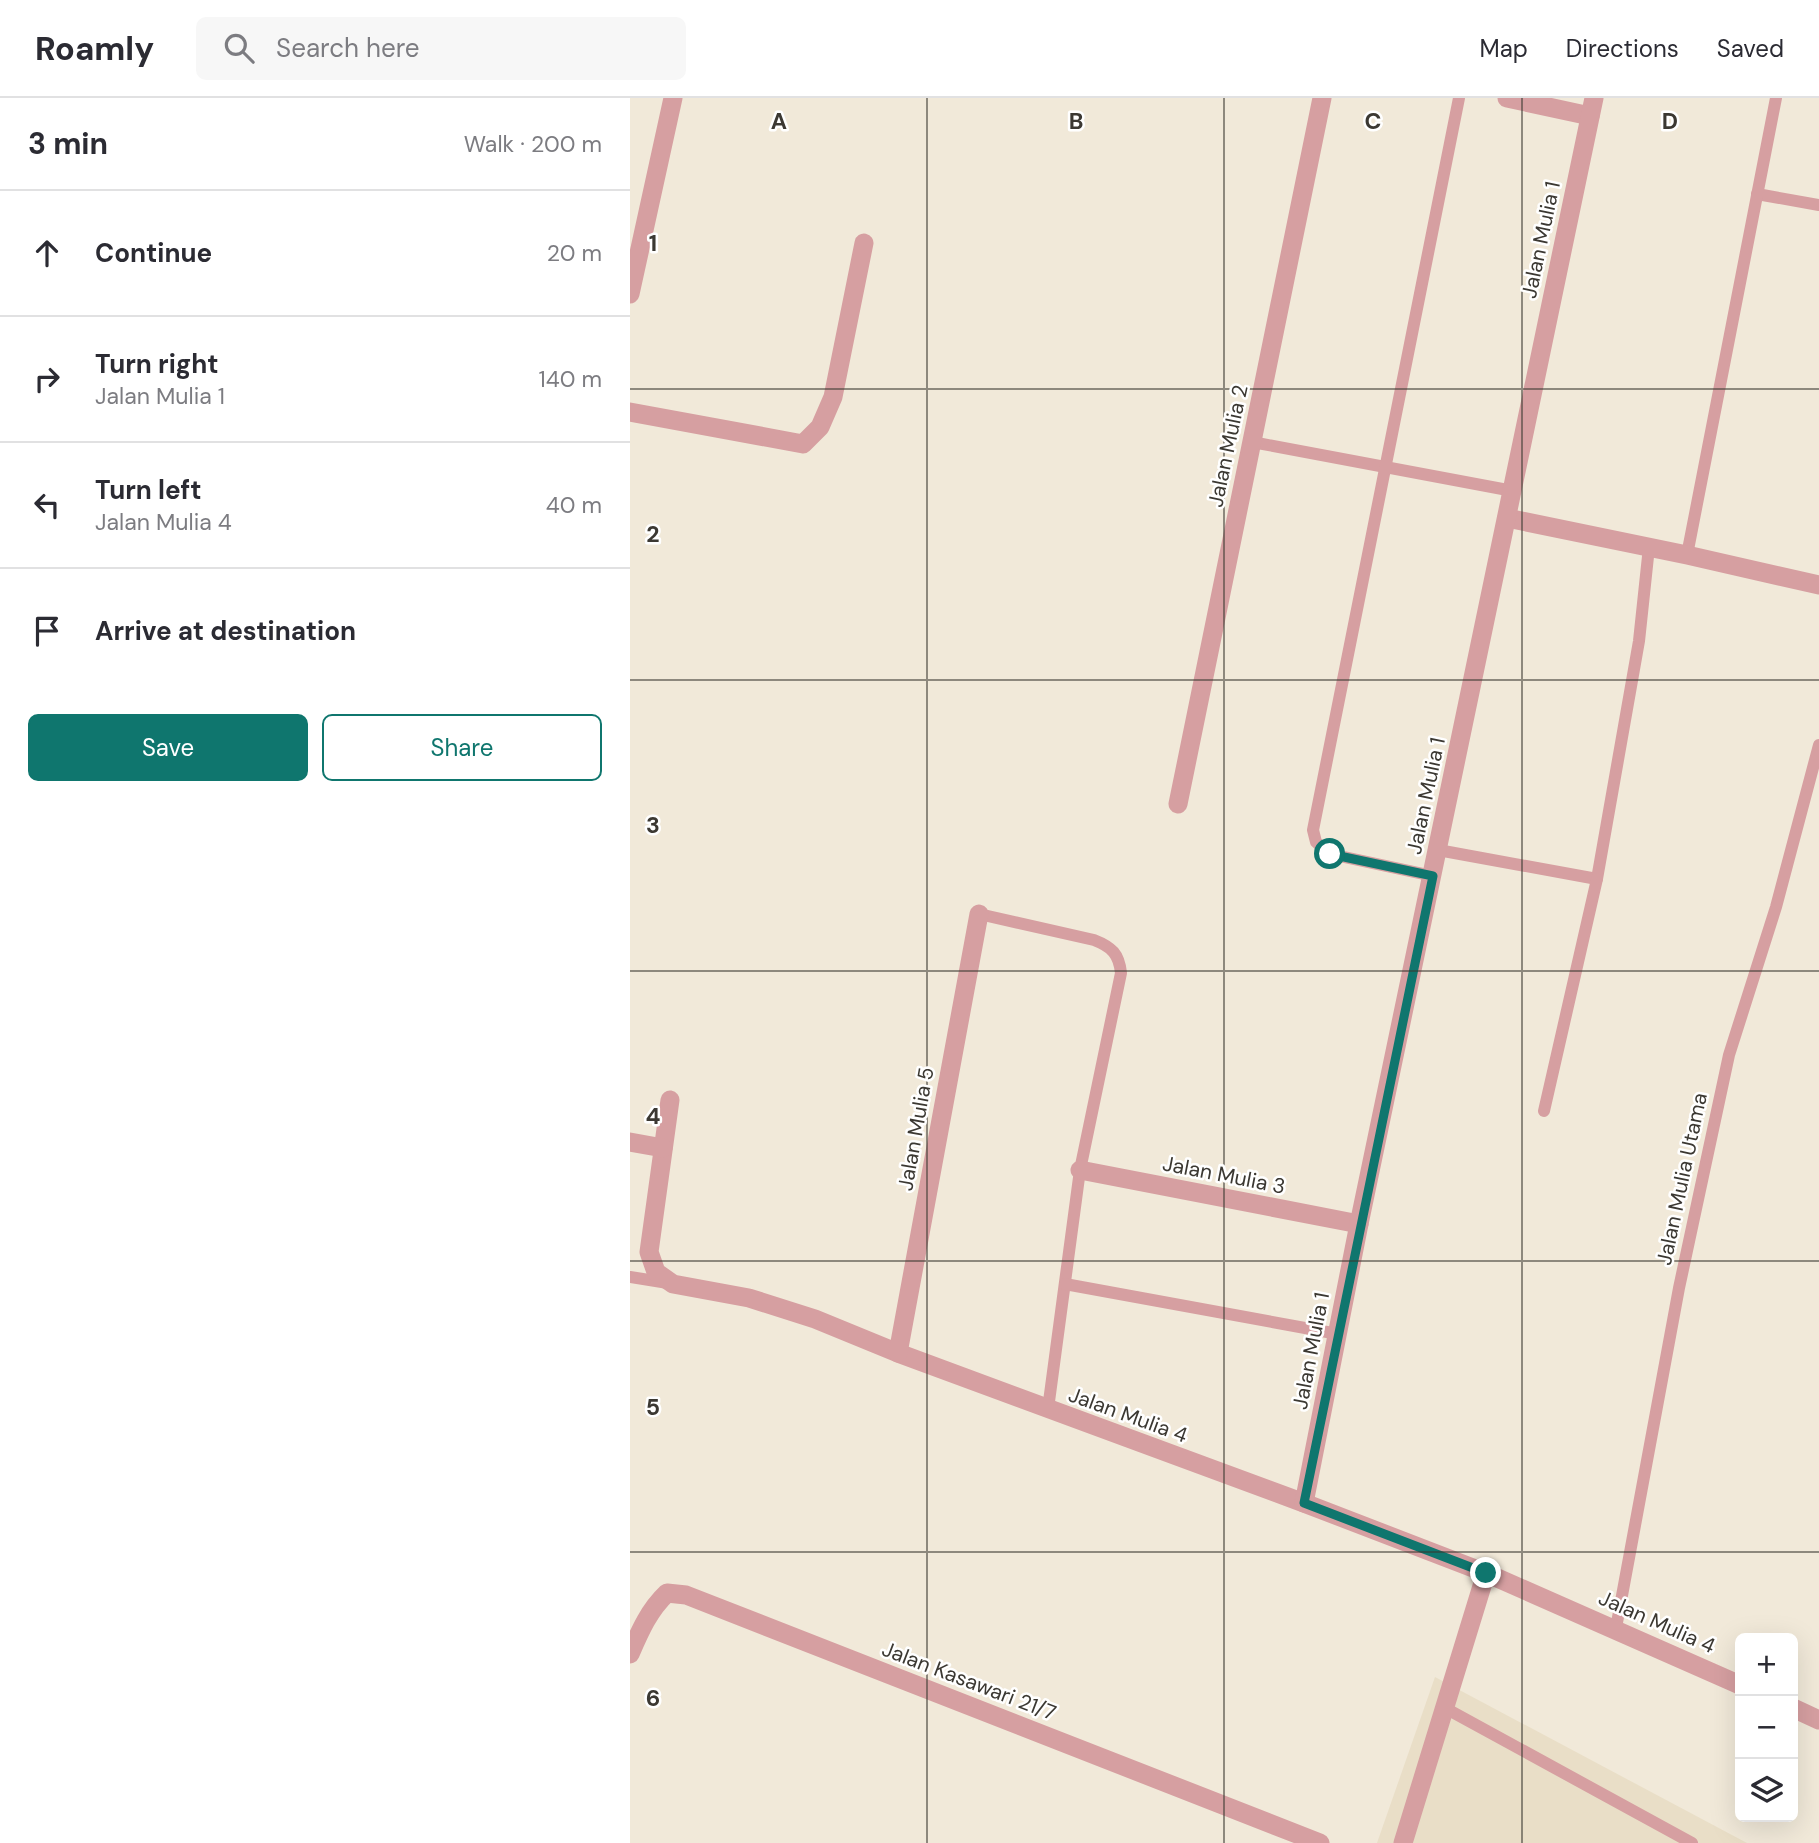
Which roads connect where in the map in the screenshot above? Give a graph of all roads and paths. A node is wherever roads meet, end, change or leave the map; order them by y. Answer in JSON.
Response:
{"nodes":[{"id":1,"x":673,"y":98,"type":"edge"},
{"id":2,"x":1322,"y":98,"type":"edge"},
{"id":3,"x":1459,"y":98,"type":"edge"},
{"id":4,"x":1507,"y":98,"type":"edge"},
{"id":5,"x":1776,"y":98,"type":"edge"},
{"id":6,"x":1592,"y":107,"type":"edge"},
{"id":7,"x":1757,"y":194,"type":"junction"},
{"id":8,"x":1819,"y":205,"type":"edge"},
{"id":9,"x":864,"y":243,"type":"dead end"},
{"id":10,"x":630,"y":294,"type":"edge"},
{"id":11,"x":630,"y":412,"type":"edge"},
{"id":12,"x":1252,"y":442,"type":"junction"},
{"id":13,"x":1385,"y":467,"type":"junction"},
{"id":14,"x":1513,"y":491,"type":"junction"},
{"id":15,"x":1507,"y":519,"type":"junction"},
{"id":16,"x":1649,"y":547,"type":"junction"},
{"id":17,"x":1687,"y":555,"type":"junction"},
{"id":18,"x":1819,"y":585,"type":"edge"},
{"id":19,"x":1819,"y":745,"type":"edge"},
{"id":20,"x":1178,"y":804,"type":"dead end"},
{"id":21,"x":1438,"y":850,"type":"junction"},
{"id":22,"x":1433,"y":876,"type":"junction"},
{"id":23,"x":1597,"y":879,"type":"junction"},
{"id":24,"x":979,"y":914,"type":"joint"},
{"id":25,"x":670,"y":1100,"type":"dead end"},
{"id":26,"x":1544,"y":1111,"type":"dead end"},
{"id":27,"x":630,"y":1142,"type":"edge"},
{"id":28,"x":663,"y":1148,"type":"junction"},
{"id":29,"x":1080,"y":1170,"type":"junction"},
{"id":30,"x":1359,"y":1224,"type":"junction"},
{"id":31,"x":630,"y":1277,"type":"edge"},
{"id":32,"x":673,"y":1284,"type":"junction"},
{"id":33,"x":1065,"y":1284,"type":"junction"},
{"id":34,"x":1338,"y":1334,"type":"junction"},
{"id":35,"x":898,"y":1353,"type":"junction"},
{"id":36,"x":1048,"y":1409,"type":"junction"},
{"id":37,"x":1304,"y":1503,"type":"junction"},
{"id":38,"x":1486,"y":1573,"type":"junction"},
{"id":39,"x":1616,"y":1628,"type":"junction"},
{"id":40,"x":630,"y":1654,"type":"edge"},
{"id":41,"x":1735,"y":1683,"type":"edge"},
{"id":42,"x":1445,"y":1708,"type":"junction"},
{"id":43,"x":1798,"y":1710,"type":"edge"},
{"id":44,"x":1819,"y":1720,"type":"edge"},
{"id":45,"x":1320,"y":1843,"type":"edge"},
{"id":46,"x":1403,"y":1843,"type":"edge"},
{"id":47,"x":1692,"y":1843,"type":"edge"}],
"edges":[{"from":1,"to":10,"type":"street"},
{"from":2,"to":12,"type":"street","name":"Jalan Mulia 2"},
{"from":3,"to":13,"type":"lane"},
{"from":4,"to":6,"type":"street"},
{"from":5,"to":7,"type":"lane"},
{"from":6,"to":14,"type":"street","name":"Jalan Mulia 1"},
{"from":7,"to":8,"type":"lane"},
{"from":7,"to":17,"type":"lane"},
{"from":9,"to":11,"type":"street"},
{"from":12,"to":13,"type":"lane"},
{"from":12,"to":20,"type":"street","name":"Jalan Mulia 2"},
{"from":13,"to":14,"type":"lane"},
{"from":13,"to":22,"type":"lane"},
{"from":14,"to":15,"type":"street","name":"Jalan Mulia 1"},
{"from":15,"to":16,"type":"street"},
{"from":15,"to":21,"type":"street","name":"Jalan Mulia 1"},
{"from":16,"to":17,"type":"street"},
{"from":16,"to":23,"type":"lane"},
{"from":17,"to":18,"type":"street"},
{"from":19,"to":39,"type":"lane","name":"Jalan Mulia Utama"},
{"from":21,"to":22,"type":"street","name":"Jalan Mulia 1"},
{"from":21,"to":23,"type":"lane"},
{"from":22,"to":30,"type":"street","name":"Jalan Mulia 1"},
{"from":23,"to":26,"type":"lane"},
{"from":24,"to":29,"type":"lane"},
{"from":24,"to":35,"type":"street","name":"Jalan Mulia 5"},
{"from":25,"to":28,"type":"street"},
{"from":27,"to":28,"type":"street"},
{"from":28,"to":32,"type":"street"},
{"from":29,"to":30,"type":"street","name":"Jalan Mulia 3"},
{"from":29,"to":33,"type":"lane"},
{"from":30,"to":34,"type":"street","name":"Jalan Mulia 1"},
{"from":31,"to":32,"type":"lane"},
{"from":32,"to":35,"type":"street","name":"Jalan Mulia 4"},
{"from":33,"to":34,"type":"lane"},
{"from":33,"to":36,"type":"lane"},
{"from":34,"to":37,"type":"street","name":"Jalan Mulia 1"},
{"from":35,"to":36,"type":"street","name":"Jalan Mulia 4"},
{"from":36,"to":37,"type":"street","name":"Jalan Mulia 4"},
{"from":37,"to":38,"type":"street","name":"Jalan Mulia 4"},
{"from":38,"to":39,"type":"street","name":"Jalan Mulia 4"},
{"from":38,"to":42,"type":"street"},
{"from":39,"to":41,"type":"street","name":"Jalan Mulia 4"},
{"from":40,"to":45,"type":"street","name":"Jalan Kasawari 21/7"},
{"from":42,"to":46,"type":"street"},
{"from":42,"to":47,"type":"lane"},
{"from":43,"to":44,"type":"street"}]}
